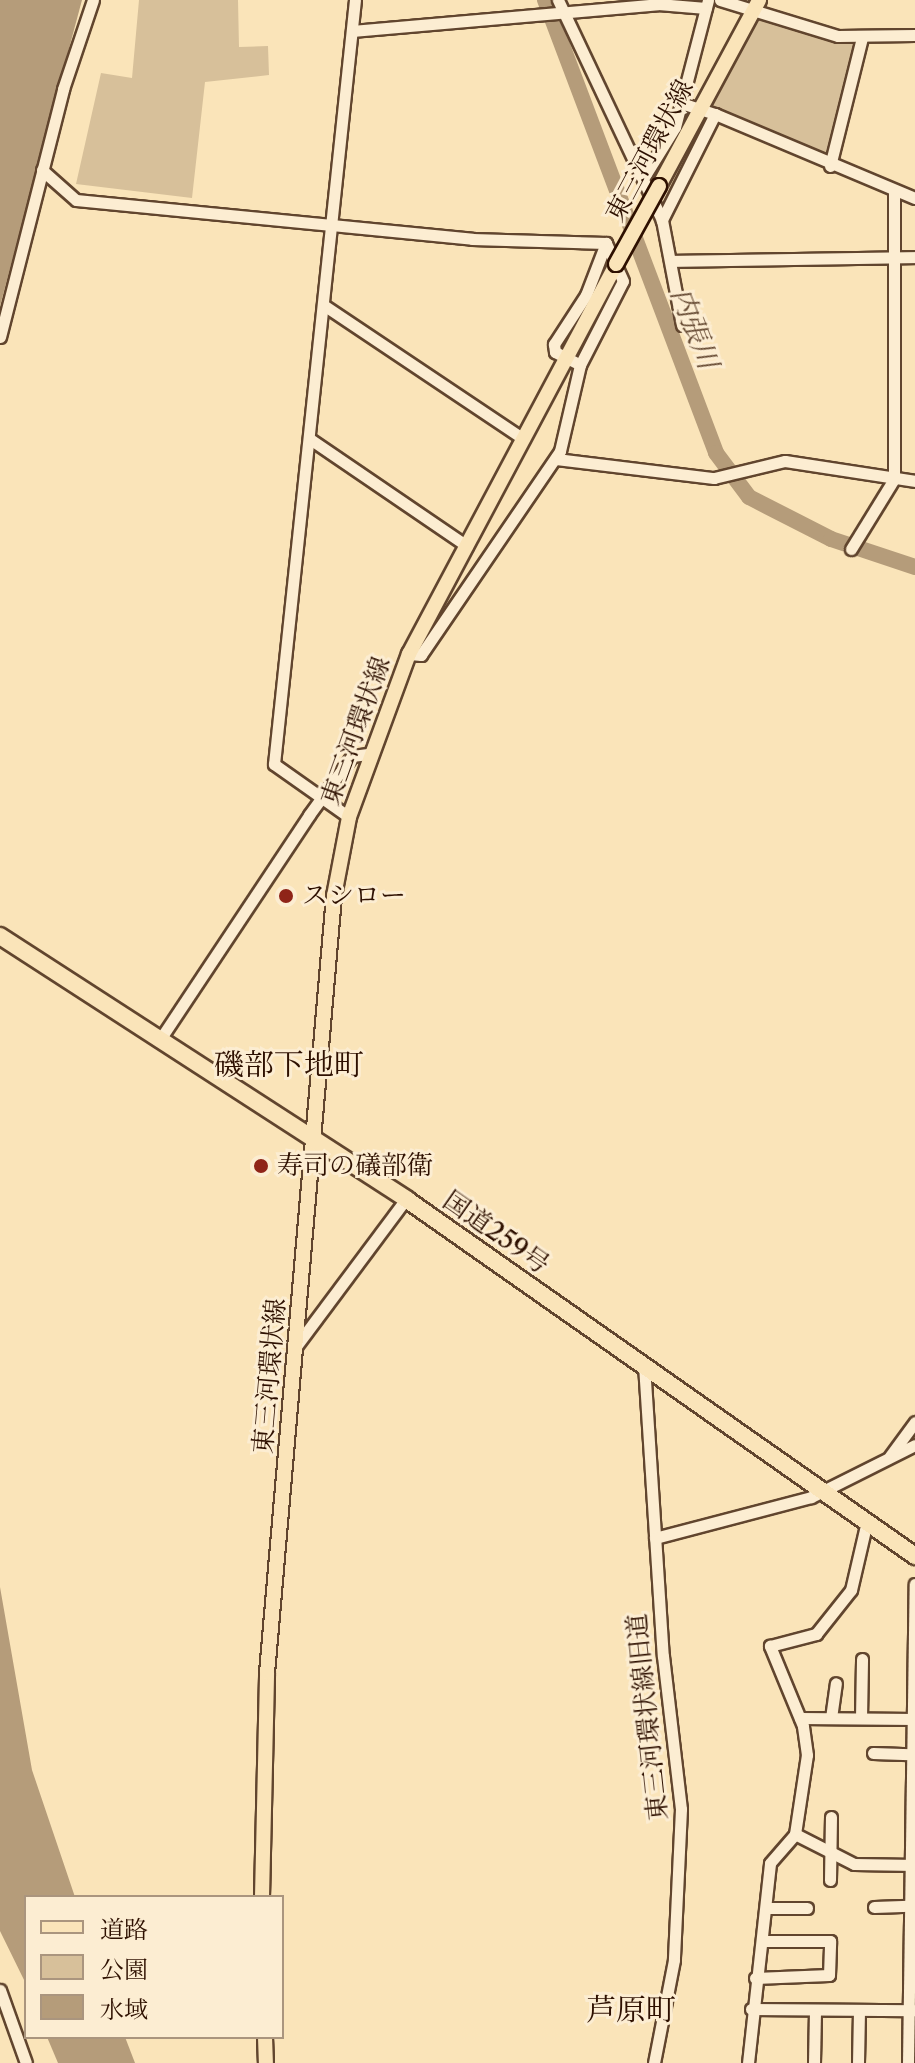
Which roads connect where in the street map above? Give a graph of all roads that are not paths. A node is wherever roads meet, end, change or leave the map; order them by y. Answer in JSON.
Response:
{"nodes":[{"id":1,"x":93,"y":0,"type":"edge"},
{"id":2,"x":355,"y":0,"type":"edge"},
{"id":3,"x":558,"y":0,"type":"edge"},
{"id":4,"x":720,"y":0,"type":"edge"},
{"id":5,"x":658,"y":2,"type":"edge"},
{"id":6,"x":608,"y":4,"type":"edge"},
{"id":7,"x":707,"y":4,"type":"edge"},
{"id":8,"x":756,"y":6,"type":"edge"},
{"id":9,"x":567,"y":11,"type":"junction"},
{"id":10,"x":352,"y":31,"type":"junction"},
{"id":11,"x":915,"y":35,"type":"edge"},
{"id":12,"x":862,"y":38,"type":"junction"},
{"id":13,"x":681,"y":103,"type":"junction"},
{"id":14,"x":708,"y":112,"type":"junction"},
{"id":15,"x":830,"y":166,"type":"junction"},
{"id":16,"x":42,"y":170,"type":"junction"},
{"id":17,"x":644,"y":177,"type":"junction"},
{"id":18,"x":894,"y":191,"type":"junction"},
{"id":19,"x":915,"y":198,"type":"edge"},
{"id":20,"x":662,"y":220,"type":"junction"},
{"id":21,"x":336,"y":224,"type":"junction"},
{"id":22,"x":606,"y":243,"type":"junction"},
{"id":23,"x":894,"y":257,"type":"junction"},
{"id":24,"x":915,"y":257,"type":"edge"},
{"id":25,"x":672,"y":261,"type":"junction"},
{"id":26,"x":325,"y":306,"type":"junction"},
{"id":27,"x":682,"y":325,"type":"dead end"},
{"id":28,"x":0,"y":337,"type":"edge"},
{"id":29,"x":565,"y":359,"type":"junction"},
{"id":30,"x":580,"y":365,"type":"junction"},
{"id":31,"x":310,"y":439,"type":"junction"},
{"id":32,"x":524,"y":439,"type":"junction"},
{"id":33,"x":556,"y":459,"type":"junction"},
{"id":34,"x":894,"y":479,"type":"junction"},
{"id":35,"x":915,"y":481,"type":"edge"},
{"id":36,"x":467,"y":546,"type":"junction"},
{"id":37,"x":851,"y":549,"type":"dead end"},
{"id":38,"x":409,"y":654,"type":"junction"},
{"id":39,"x":368,"y":754,"type":"junction"},
{"id":40,"x":321,"y":799,"type":"junction"},
{"id":41,"x":349,"y":817,"type":"junction"},
{"id":42,"x":0,"y":936,"type":"edge"},
{"id":43,"x":159,"y":1041,"type":"junction"},
{"id":44,"x":314,"y":1140,"type":"junction"},
{"id":45,"x":406,"y":1199,"type":"junction"},
{"id":46,"x":297,"y":1345,"type":"junction"},
{"id":47,"x":644,"y":1365,"type":"junction"},
{"id":48,"x":915,"y":1422,"type":"edge"},
{"id":49,"x":915,"y":1445,"type":"edge"},
{"id":50,"x":887,"y":1459,"type":"junction"},
{"id":51,"x":818,"y":1491,"type":"junction"},
{"id":52,"x":867,"y":1521,"type":"junction"},
{"id":53,"x":655,"y":1538,"type":"junction"},
{"id":54,"x":915,"y":1556,"type":"edge"},
{"id":55,"x":915,"y":1584,"type":"edge"},
{"id":56,"x":913,"y":1648,"type":"edge"},
{"id":57,"x":862,"y":1659,"type":"dead end"},
{"id":58,"x":913,"y":1678,"type":"edge"},
{"id":59,"x":836,"y":1683,"type":"dead end"},
{"id":60,"x":800,"y":1718,"type":"junction"},
{"id":61,"x":831,"y":1718,"type":"junction"},
{"id":62,"x":861,"y":1718,"type":"junction"},
{"id":63,"x":913,"y":1719,"type":"edge"},
{"id":64,"x":873,"y":1753,"type":"dead end"},
{"id":65,"x":910,"y":1754,"type":"junction"},
{"id":66,"x":831,"y":1817,"type":"dead end"},
{"id":67,"x":795,"y":1834,"type":"junction"},
{"id":68,"x":830,"y":1852,"type":"junction"},
{"id":69,"x":912,"y":1865,"type":"edge"},
{"id":70,"x":830,"y":1880,"type":"dead end"},
{"id":71,"x":262,"y":1895,"type":"edge"},
{"id":72,"x":909,"y":1906,"type":"junction"},
{"id":73,"x":874,"y":1907,"type":"dead end"},
{"id":74,"x":768,"y":1908,"type":"junction"},
{"id":75,"x":807,"y":1908,"type":"dead end"},
{"id":76,"x":766,"y":1941,"type":"junction"},
{"id":77,"x":755,"y":1978,"type":"junction"},
{"id":78,"x":0,"y":1990,"type":"edge"},
{"id":79,"x":751,"y":2009,"type":"junction"},
{"id":80,"x":815,"y":2010,"type":"junction"},
{"id":81,"x":859,"y":2010,"type":"junction"},
{"id":82,"x":912,"y":2010,"type":"edge"},
{"id":83,"x":265,"y":2039,"type":"edge"},
{"id":84,"x":912,"y":2041,"type":"edge"},
{"id":85,"x":26,"y":2063,"type":"edge"},
{"id":86,"x":266,"y":2063,"type":"edge"},
{"id":87,"x":654,"y":2063,"type":"edge"},
{"id":88,"x":748,"y":2063,"type":"edge"},
{"id":89,"x":814,"y":2063,"type":"edge"},
{"id":90,"x":858,"y":2063,"type":"edge"},
{"id":91,"x":908,"y":2063,"type":"edge"}],
"edges":[{"from":1,"to":16,"type":"street"},
{"from":2,"to":10,"type":"street"},
{"from":3,"to":9,"type":"street"},
{"from":4,"to":8,"type":"street"},
{"from":5,"to":6,"type":"street"},
{"from":5,"to":7,"type":"street"},
{"from":6,"to":9,"type":"street"},
{"from":7,"to":13,"type":"street"},
{"from":8,"to":12,"type":"street"},
{"from":8,"to":14,"type":"main road","name":"東三河環状線"},
{"from":9,"to":10,"type":"street"},
{"from":9,"to":17,"type":"street"},
{"from":10,"to":21,"type":"street"},
{"from":11,"to":12,"type":"street"},
{"from":12,"to":15,"type":"street"},
{"from":13,"to":14,"type":"street"},
{"from":13,"to":17,"type":"street"},
{"from":14,"to":15,"type":"street"},
{"from":14,"to":20,"type":"street"},
{"from":14,"to":29,"type":"main road","name":"東三河環状線","bridge":true},
{"from":15,"to":18,"type":"street"},
{"from":16,"to":21,"type":"street"},
{"from":16,"to":28,"type":"street"},
{"from":17,"to":20,"type":"street"},
{"from":18,"to":19,"type":"street"},
{"from":18,"to":23,"type":"street"},
{"from":20,"to":25,"type":"street"},
{"from":21,"to":22,"type":"street"},
{"from":21,"to":26,"type":"street"},
{"from":22,"to":29,"type":"street"},
{"from":22,"to":30,"type":"street"},
{"from":23,"to":24,"type":"street"},
{"from":23,"to":25,"type":"street"},
{"from":23,"to":34,"type":"street"},
{"from":25,"to":27,"type":"street"},
{"from":26,"to":31,"type":"street"},
{"from":26,"to":32,"type":"street"},
{"from":29,"to":30,"type":"street"},
{"from":29,"to":32,"type":"main road","name":"東三河環状線"},
{"from":30,"to":33,"type":"street"},
{"from":31,"to":36,"type":"street"},
{"from":31,"to":40,"type":"street"},
{"from":32,"to":36,"type":"main road","name":"東三河環状線"},
{"from":33,"to":34,"type":"street"},
{"from":33,"to":38,"type":"street"},
{"from":34,"to":35,"type":"street"},
{"from":34,"to":37,"type":"street"},
{"from":36,"to":38,"type":"main road","name":"東三河環状線"},
{"from":38,"to":39,"type":"main road","name":"東三河環状線"},
{"from":39,"to":40,"type":"street"},
{"from":39,"to":41,"type":"main road","name":"東三河環状線"},
{"from":40,"to":41,"type":"street"},
{"from":40,"to":43,"type":"street"},
{"from":41,"to":44,"type":"main road","name":"東三河環状線"},
{"from":42,"to":43,"type":"highway","name":"国道259号"},
{"from":43,"to":44,"type":"highway","name":"国道259号"},
{"from":44,"to":45,"type":"highway","name":"国道259号"},
{"from":44,"to":46,"type":"main road","name":"東三河環状線"},
{"from":45,"to":46,"type":"street"},
{"from":45,"to":47,"type":"highway","name":"国道259号"},
{"from":46,"to":71,"type":"main road","name":"東三河環状線"},
{"from":47,"to":51,"type":"highway","name":"国道259号"},
{"from":47,"to":53,"type":"street","name":"東三河環状線旧道"},
{"from":48,"to":50,"type":"street"},
{"from":49,"to":50,"type":"street"},
{"from":50,"to":51,"type":"street"},
{"from":51,"to":52,"type":"highway","name":"国道259号"},
{"from":51,"to":53,"type":"street"},
{"from":52,"to":54,"type":"highway","name":"国道259号"},
{"from":52,"to":60,"type":"street"},
{"from":53,"to":87,"type":"street","name":"東三河環状線旧道"},
{"from":55,"to":56,"type":"street"},
{"from":56,"to":58,"type":"street"},
{"from":57,"to":62,"type":"street"},
{"from":58,"to":63,"type":"street"},
{"from":59,"to":61,"type":"street"},
{"from":60,"to":61,"type":"street"},
{"from":60,"to":67,"type":"street"},
{"from":61,"to":62,"type":"street"},
{"from":62,"to":63,"type":"street"},
{"from":63,"to":65,"type":"street"},
{"from":64,"to":65,"type":"street"},
{"from":65,"to":69,"type":"street"},
{"from":66,"to":68,"type":"street"},
{"from":67,"to":68,"type":"street"},
{"from":67,"to":74,"type":"street"},
{"from":68,"to":69,"type":"street"},
{"from":68,"to":70,"type":"street"},
{"from":69,"to":72,"type":"street"},
{"from":72,"to":73,"type":"street"},
{"from":72,"to":82,"type":"street"},
{"from":74,"to":75,"type":"street"},
{"from":74,"to":76,"type":"street"},
{"from":76,"to":77,"type":"street"},
{"from":76,"to":77,"type":"street"},
{"from":77,"to":79,"type":"street"},
{"from":78,"to":85,"type":"street"},
{"from":79,"to":80,"type":"street"},
{"from":79,"to":88,"type":"street"},
{"from":80,"to":81,"type":"street"},
{"from":80,"to":89,"type":"street"},
{"from":81,"to":82,"type":"street"},
{"from":81,"to":90,"type":"street"},
{"from":82,"to":84,"type":"street"},
{"from":83,"to":86,"type":"main road"},
{"from":84,"to":91,"type":"street"}]}
